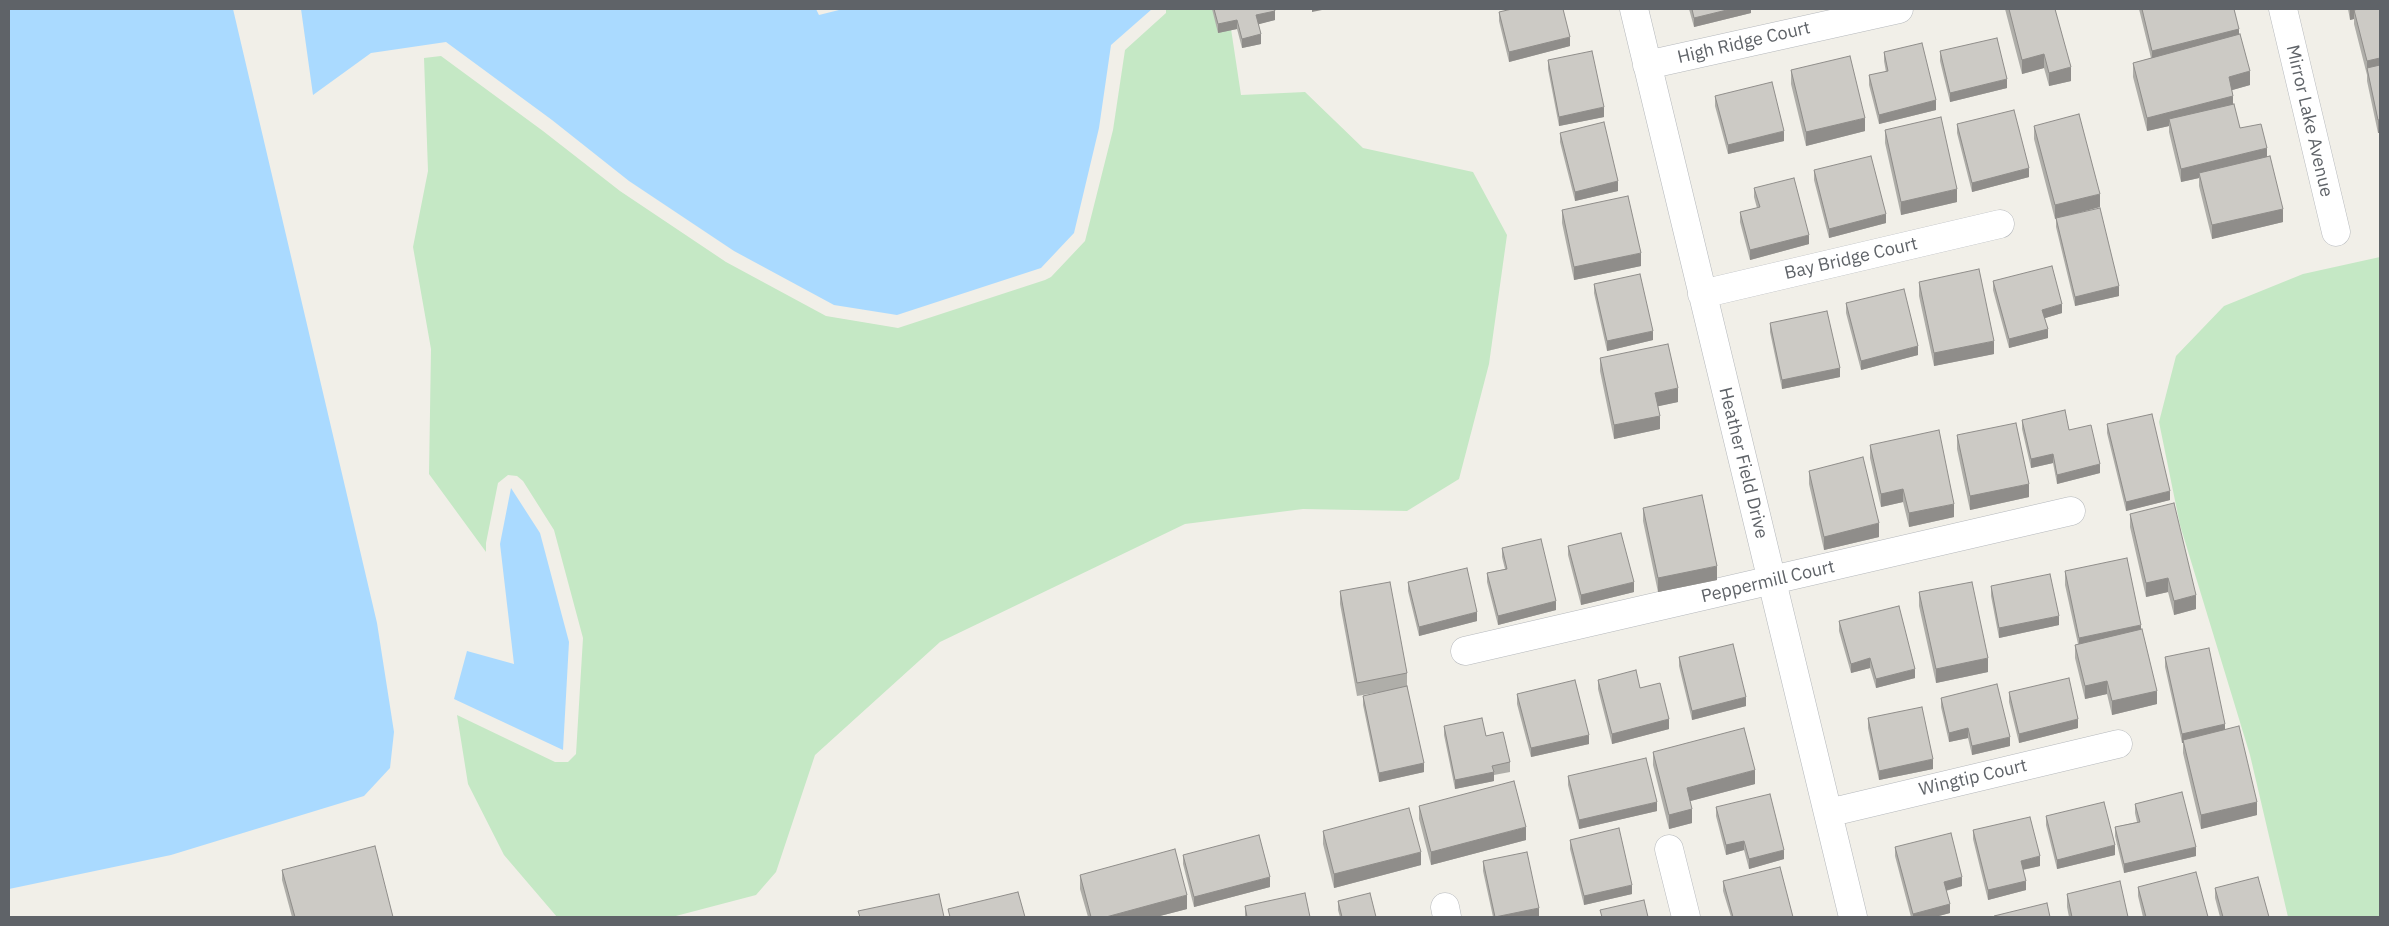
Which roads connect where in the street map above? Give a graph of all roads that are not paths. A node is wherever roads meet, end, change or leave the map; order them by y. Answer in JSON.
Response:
{"nodes":[{"id":1,"x":1634,"y":9,"type":"edge"},
{"id":2,"x":1900,"y":9,"type":"edge"},
{"id":3,"x":2283,"y":9,"type":"edge"},
{"id":4,"x":1647,"y":65,"type":"junction"},
{"id":5,"x":2000,"y":224,"type":"dead end"},
{"id":6,"x":2336,"y":232,"type":"dead end"},
{"id":7,"x":1702,"y":294,"type":"junction"},
{"id":8,"x":2070,"y":511,"type":"dead end"},
{"id":9,"x":1772,"y":582,"type":"junction"},
{"id":10,"x":1465,"y":651,"type":"dead end"},
{"id":11,"x":2118,"y":744,"type":"dead end"},
{"id":12,"x":1828,"y":813,"type":"junction"},
{"id":13,"x":1669,"y":849,"type":"dead end"},
{"id":14,"x":1686,"y":917,"type":"edge"},
{"id":15,"x":1853,"y":917,"type":"edge"}],
"edges":[{"from":1,"to":4,"type":"street","name":"Heather Field Drive"},
{"from":2,"to":4,"type":"street","name":"High Ridge Court"},
{"from":3,"to":6,"type":"street","name":"Mirror Lake Avenue"},
{"from":4,"to":7,"type":"street","name":"Heather Field Drive"},
{"from":5,"to":7,"type":"street","name":"Bay Bridge Court"},
{"from":7,"to":9,"type":"street","name":"Heather Field Drive"},
{"from":8,"to":9,"type":"street","name":"Peppermill Court"},
{"from":9,"to":10,"type":"street","name":"Peppermill Court"},
{"from":9,"to":12,"type":"street","name":"Heather Field Drive"},
{"from":11,"to":12,"type":"street","name":"Wingtip Court"},
{"from":12,"to":15,"type":"street","name":"Heather Field Drive"},
{"from":13,"to":14,"type":"street"}]}
